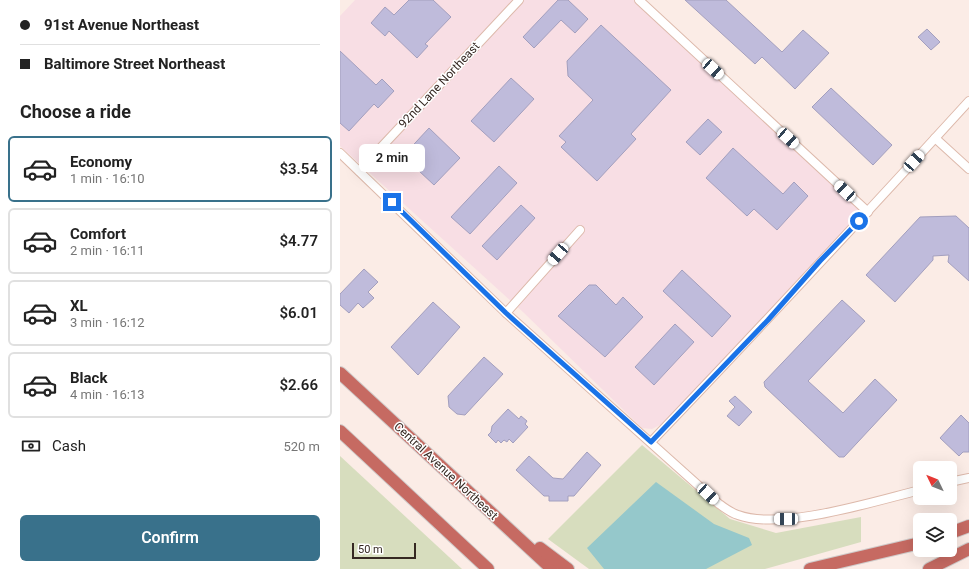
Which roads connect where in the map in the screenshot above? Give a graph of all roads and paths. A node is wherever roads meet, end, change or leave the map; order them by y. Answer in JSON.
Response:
{"nodes":[{"id":1,"x":519,"y":0,"type":"edge"},
{"id":2,"x":639,"y":0,"type":"edge"},
{"id":3,"x":969,"y":101,"type":"edge"},
{"id":4,"x":935,"y":138,"type":"junction"},
{"id":5,"x":340,"y":153,"type":"edge"},
{"id":6,"x":969,"y":169,"type":"edge"},
{"id":7,"x":359,"y":171,"type":"junction"},
{"id":8,"x":868,"y":212,"type":"junction"},
{"id":9,"x":580,"y":230,"type":"dead end"},
{"id":10,"x":506,"y":313,"type":"junction"},
{"id":11,"x":340,"y":373,"type":"edge"},
{"id":12,"x":340,"y":431,"type":"edge"},
{"id":13,"x":651,"y":442,"type":"junction"},
{"id":14,"x":969,"y":478,"type":"edge"},
{"id":15,"x":957,"y":481,"type":"edge"},
{"id":16,"x":458,"y":483,"type":"junction"},
{"id":17,"x":913,"y":492,"type":"edge"},
{"id":18,"x":969,"y":526,"type":"edge"},
{"id":19,"x":957,"y":530,"type":"edge"},
{"id":20,"x":913,"y":545,"type":"edge"},
{"id":21,"x":969,"y":549,"type":"edge"},
{"id":22,"x":488,"y":569,"type":"edge"},
{"id":23,"x":552,"y":569,"type":"edge"},
{"id":24,"x":568,"y":569,"type":"edge"},
{"id":25,"x":810,"y":569,"type":"edge"},
{"id":26,"x":929,"y":569,"type":"edge"}],
"edges":[{"from":1,"to":7,"type":"street","name":"92nd Lane Northeast"},
{"from":2,"to":8,"type":"street"},
{"from":3,"to":4,"type":"street"},
{"from":4,"to":6,"type":"street"},
{"from":4,"to":8,"type":"street"},
{"from":5,"to":7,"type":"street"},
{"from":7,"to":10,"type":"street"},
{"from":8,"to":13,"type":"street"},
{"from":9,"to":10,"type":"street"},
{"from":10,"to":13,"type":"street"},
{"from":11,"to":16,"type":"highway","name":"Central Avenue Northeast"},
{"from":12,"to":22,"type":"highway"},
{"from":13,"to":17,"type":"street"},
{"from":14,"to":15,"type":"street"},
{"from":16,"to":23,"type":"highway","name":"Central Avenue Northeast"},
{"from":16,"to":24,"type":"highway"},
{"from":18,"to":19,"type":"highway"},
{"from":20,"to":25,"type":"highway"},
{"from":21,"to":26,"type":"highway"}]}
